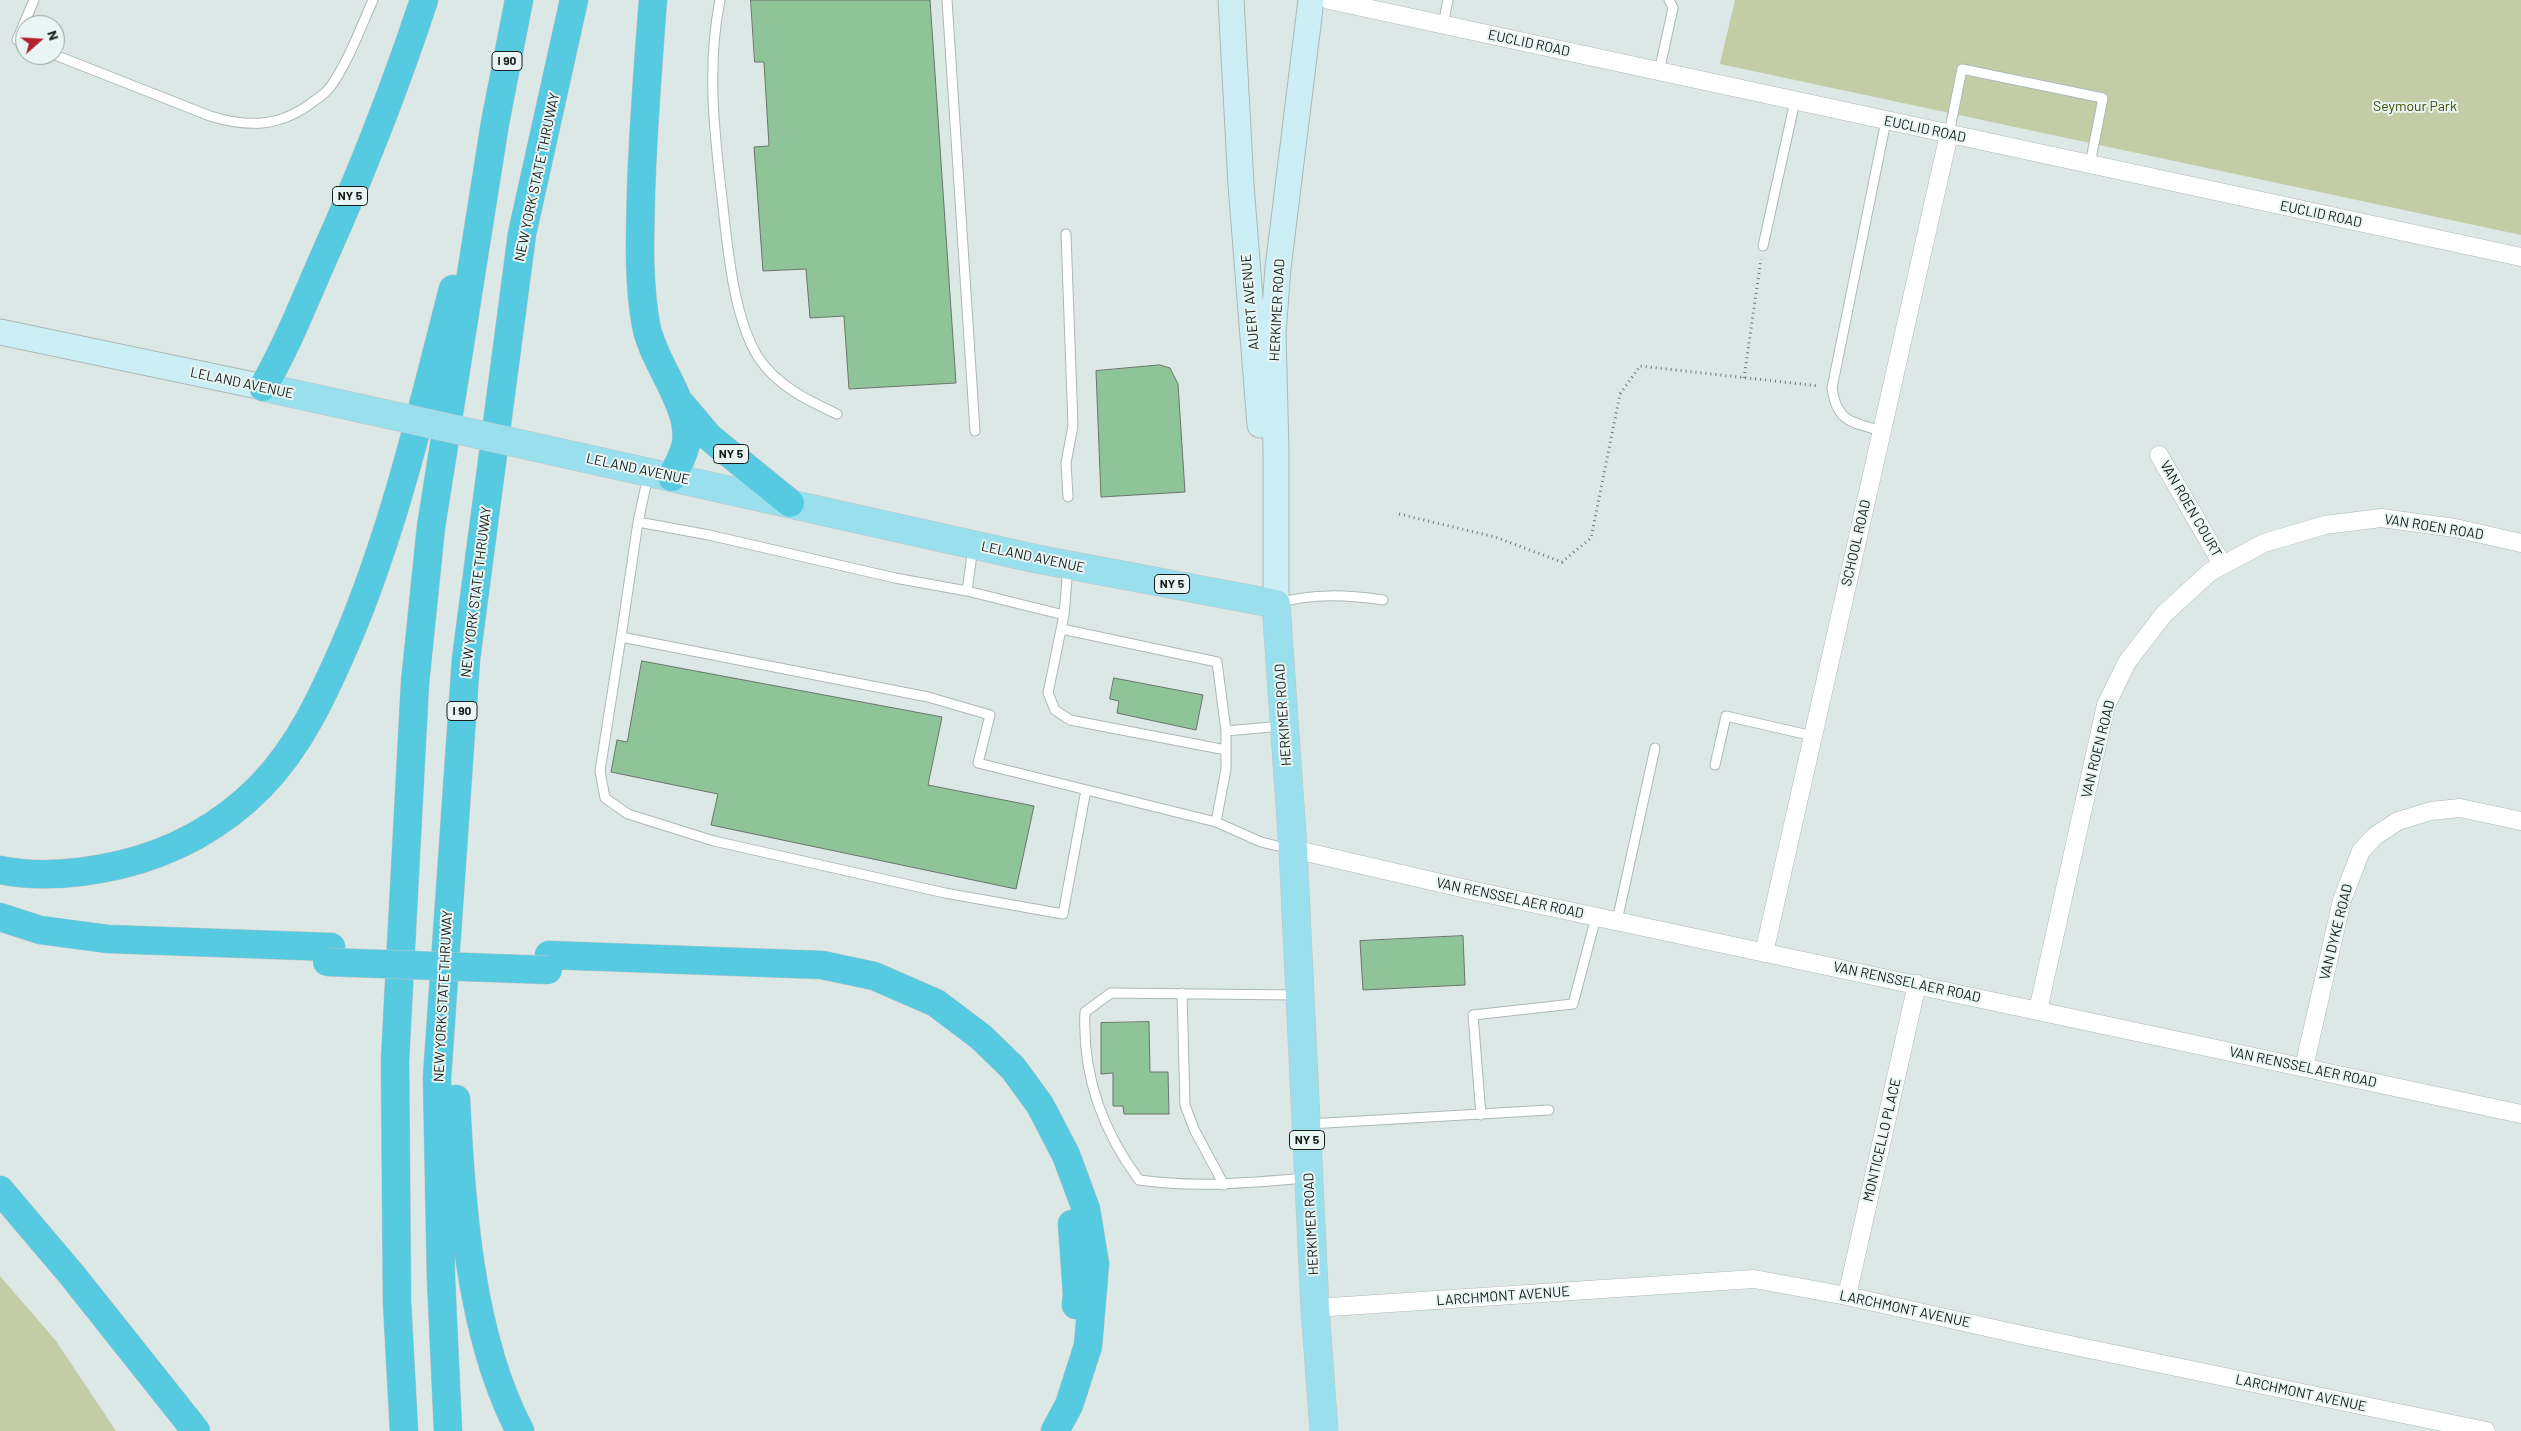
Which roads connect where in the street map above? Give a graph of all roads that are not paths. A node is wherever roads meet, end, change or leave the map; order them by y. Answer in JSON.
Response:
{"nodes":[{"id":1,"x":34,"y":0,"type":"edge"},
{"id":2,"x":372,"y":0,"type":"edge"},
{"id":3,"x":424,"y":0,"type":"edge"},
{"id":4,"x":519,"y":0,"type":"edge"},
{"id":5,"x":574,"y":0,"type":"edge"},
{"id":6,"x":653,"y":0,"type":"edge"},
{"id":7,"x":720,"y":0,"type":"edge"},
{"id":8,"x":947,"y":0,"type":"edge"},
{"id":9,"x":1231,"y":0,"type":"edge"},
{"id":10,"x":1311,"y":0,"type":"edge"},
{"id":11,"x":1329,"y":0,"type":"edge"},
{"id":12,"x":1448,"y":0,"type":"edge"},
{"id":13,"x":1669,"y":0,"type":"edge"},
{"id":14,"x":28,"y":15,"type":"edge"},
{"id":15,"x":1443,"y":25,"type":"junction"},
{"id":16,"x":65,"y":59,"type":"edge"},
{"id":17,"x":1659,"y":72,"type":"junction"},
{"id":18,"x":1795,"y":101,"type":"junction"},
{"id":19,"x":1886,"y":121,"type":"junction"},
{"id":20,"x":495,"y":123,"type":"junction"},
{"id":21,"x":1949,"y":134,"type":"junction"},
{"id":22,"x":2090,"y":164,"type":"junction"},
{"id":23,"x":1066,"y":234,"type":"dead end"},
{"id":24,"x":1763,"y":246,"type":"road end"},
{"id":25,"x":2521,"y":257,"type":"edge"},
{"id":26,"x":0,"y":332,"type":"edge"},
{"id":27,"x":263,"y":387,"type":"junction"},
{"id":28,"x":678,"y":400,"type":"junction"},
{"id":29,"x":837,"y":414,"type":"dead end"},
{"id":30,"x":975,"y":431,"type":"dead end"},
{"id":31,"x":1882,"y":431,"type":"junction"},
{"id":32,"x":2159,"y":454,"type":"dead end"},
{"id":33,"x":661,"y":475,"type":"junction"},
{"id":34,"x":1068,"y":497,"type":"dead end"},
{"id":35,"x":790,"y":503,"type":"junction"},
{"id":36,"x":638,"y":522,"type":"junction"},
{"id":37,"x":2521,"y":543,"type":"edge"},
{"id":38,"x":973,"y":544,"type":"junction"},
{"id":39,"x":1068,"y":564,"type":"junction"},
{"id":40,"x":2222,"y":564,"type":"junction"},
{"id":41,"x":968,"y":591,"type":"junction"},
{"id":42,"x":1383,"y":600,"type":"dead end"},
{"id":43,"x":1276,"y":604,"type":"junction"},
{"id":44,"x":1064,"y":615,"type":"junction"},
{"id":45,"x":1062,"y":629,"type":"junction"},
{"id":46,"x":621,"y":637,"type":"junction"},
{"id":47,"x":1284,"y":726,"type":"junction"},
{"id":48,"x":1226,"y":731,"type":"junction"},
{"id":49,"x":1813,"y":736,"type":"junction"},
{"id":50,"x":1656,"y":748,"type":"dead end"},
{"id":51,"x":1226,"y":750,"type":"junction"},
{"id":52,"x":1715,"y":765,"type":"dead end"},
{"id":53,"x":1086,"y":790,"type":"junction"},
{"id":54,"x":2521,"y":821,"type":"edge"},
{"id":55,"x":1216,"y":822,"type":"junction"},
{"id":56,"x":1293,"y":849,"type":"junction"},
{"id":57,"x":0,"y":870,"type":"edge"},
{"id":58,"x":1596,"y":917,"type":"junction"},
{"id":59,"x":0,"y":918,"type":"edge"},
{"id":60,"x":1616,"y":921,"type":"junction"},
{"id":61,"x":0,"y":936,"type":"edge"},
{"id":62,"x":1764,"y":953,"type":"junction"},
{"id":63,"x":329,"y":954,"type":"junction"},
{"id":64,"x":549,"y":962,"type":"junction"},
{"id":65,"x":1917,"y":984,"type":"junction"},
{"id":66,"x":442,"y":993,"type":"junction"},
{"id":67,"x":1182,"y":993,"type":"junction"},
{"id":68,"x":1300,"y":995,"type":"junction"},
{"id":69,"x":2038,"y":1010,"type":"junction"},
{"id":70,"x":2304,"y":1067,"type":"junction"},
{"id":71,"x":1549,"y":1110,"type":"dead end"},
{"id":72,"x":2521,"y":1114,"type":"edge"},
{"id":73,"x":1482,"y":1115,"type":"junction"},
{"id":74,"x":1306,"y":1124,"type":"junction"},
{"id":75,"x":1309,"y":1178,"type":"junction"},
{"id":76,"x":1224,"y":1185,"type":"junction"},
{"id":77,"x":0,"y":1190,"type":"edge"},
{"id":78,"x":1847,"y":1296,"type":"junction"},
{"id":79,"x":1315,"y":1308,"type":"junction"},
{"id":80,"x":196,"y":1431,"type":"edge"},
{"id":81,"x":404,"y":1431,"type":"edge"},
{"id":82,"x":448,"y":1431,"type":"edge"},
{"id":83,"x":520,"y":1431,"type":"edge"},
{"id":84,"x":1036,"y":1431,"type":"edge"},
{"id":85,"x":1055,"y":1431,"type":"edge"},
{"id":86,"x":1324,"y":1431,"type":"edge"},
{"id":87,"x":2486,"y":1431,"type":"edge"}],
"edges":[{"from":1,"to":14,"type":"lane"},
{"from":2,"to":16,"type":"lane"},
{"from":3,"to":27,"type":"highway","number":"NY 5"},
{"from":4,"to":20,"type":"highway","number":"I 90"},
{"from":5,"to":66,"type":"highway","name":"NEW YORK STATE THRUWAY","number":"I 90"},
{"from":6,"to":28,"type":"highway","number":"NY 5"},
{"from":7,"to":29,"type":"lane"},
{"from":8,"to":30,"type":"lane"},
{"from":9,"to":43,"type":"main road","name":"AUERT AVENUE"},
{"from":10,"to":43,"type":"main road","name":"HERKIMER ROAD"},
{"from":11,"to":15,"type":"street","name":"EUCLID ROAD"},
{"from":12,"to":15,"type":"lane"},
{"from":13,"to":17,"type":"lane"},
{"from":15,"to":17,"type":"street","name":"EUCLID ROAD"},
{"from":17,"to":18,"type":"street","name":"EUCLID ROAD"},
{"from":18,"to":19,"type":"street","name":"EUCLID ROAD"},
{"from":18,"to":24,"type":"lane"},
{"from":19,"to":21,"type":"street","name":"EUCLID ROAD"},
{"from":19,"to":31,"type":"lane"},
{"from":20,"to":57,"type":"highway"},
{"from":20,"to":81,"type":"highway","number":"I 90"},
{"from":21,"to":22,"type":"street","name":"EUCLID ROAD"},
{"from":21,"to":22,"type":"lane"},
{"from":21,"to":31,"type":"street","name":"SCHOOL ROAD"},
{"from":22,"to":25,"type":"street","name":"EUCLID ROAD"},
{"from":23,"to":34,"type":"lane"},
{"from":26,"to":27,"type":"main road","name":"LELAND AVENUE"},
{"from":27,"to":33,"type":"main road","name":"LELAND AVENUE","number":"NY 5","bridge":true},
{"from":28,"to":33,"type":"highway"},
{"from":28,"to":35,"type":"highway","number":"NY 5"},
{"from":31,"to":49,"type":"street","name":"SCHOOL ROAD"},
{"from":32,"to":40,"type":"street","name":"VAN ROEN COURT"},
{"from":33,"to":35,"type":"main road","name":"LELAND AVENUE","number":"NY 5"},
{"from":33,"to":36,"type":"lane"},
{"from":35,"to":38,"type":"main road","name":"LELAND AVENUE","number":"NY 5"},
{"from":36,"to":41,"type":"lane"},
{"from":36,"to":46,"type":"lane"},
{"from":37,"to":40,"type":"street","name":"VAN ROEN ROAD"},
{"from":38,"to":39,"type":"main road","name":"LELAND AVENUE","number":"NY 5"},
{"from":38,"to":41,"type":"lane"},
{"from":39,"to":43,"type":"main road","name":"LELAND AVENUE","number":"NY 5"},
{"from":39,"to":44,"type":"lane"},
{"from":40,"to":69,"type":"street","name":"VAN ROEN ROAD"},
{"from":41,"to":44,"type":"lane"},
{"from":42,"to":43,"type":"lane"},
{"from":43,"to":47,"type":"main road","name":"HERKIMER ROAD","number":"NY 5"},
{"from":44,"to":45,"type":"lane"},
{"from":45,"to":48,"type":"lane"},
{"from":45,"to":51,"type":"lane"},
{"from":46,"to":53,"type":"lane"},
{"from":46,"to":53,"type":"lane"},
{"from":47,"to":48,"type":"lane"},
{"from":47,"to":56,"type":"main road","name":"HERKIMER ROAD","number":"NY 5"},
{"from":48,"to":51,"type":"lane"},
{"from":49,"to":52,"type":"lane"},
{"from":49,"to":62,"type":"street","name":"SCHOOL ROAD"},
{"from":50,"to":60,"type":"lane"},
{"from":51,"to":55,"type":"lane"},
{"from":53,"to":55,"type":"lane"},
{"from":54,"to":70,"type":"street","name":"VAN DYKE ROAD"},
{"from":55,"to":56,"type":"lane"},
{"from":56,"to":58,"type":"street","name":"VAN RENSSELAER ROAD"},
{"from":56,"to":68,"type":"main road","name":"HERKIMER ROAD","number":"NY 5"},
{"from":58,"to":60,"type":"street","name":"VAN RENSSELAER ROAD"},
{"from":58,"to":73,"type":"lane"},
{"from":59,"to":63,"type":"highway"},
{"from":60,"to":62,"type":"street","name":"VAN RENSSELAER ROAD"},
{"from":61,"to":63,"type":"highway"},
{"from":62,"to":65,"type":"street","name":"VAN RENSSELAER ROAD"},
{"from":63,"to":64,"type":"highway","bridge":true},
{"from":64,"to":84,"type":"highway"},
{"from":64,"to":85,"type":"highway"},
{"from":65,"to":69,"type":"street","name":"VAN RENSSELAER ROAD"},
{"from":65,"to":78,"type":"street","name":"MONTICELLO PLACE"},
{"from":66,"to":82,"type":"highway","name":"NEW YORK STATE THRUWAY","number":"I 90"},
{"from":66,"to":83,"type":"highway"},
{"from":67,"to":68,"type":"lane"},
{"from":67,"to":76,"type":"lane"},
{"from":67,"to":76,"type":"lane"},
{"from":68,"to":74,"type":"main road","name":"HERKIMER ROAD","number":"NY 5"},
{"from":69,"to":70,"type":"street","name":"VAN RENSSELAER ROAD"},
{"from":70,"to":72,"type":"street","name":"VAN RENSSELAER ROAD"},
{"from":71,"to":73,"type":"lane"},
{"from":73,"to":74,"type":"lane"},
{"from":74,"to":75,"type":"main road","name":"HERKIMER ROAD","number":"NY 5"},
{"from":75,"to":76,"type":"lane"},
{"from":75,"to":79,"type":"main road","name":"HERKIMER ROAD","number":"NY 5"},
{"from":77,"to":80,"type":"highway"},
{"from":78,"to":79,"type":"street","name":"LARCHMONT AVENUE"},
{"from":78,"to":87,"type":"street","name":"LARCHMONT AVENUE"},
{"from":79,"to":86,"type":"main road","name":"HERKIMER ROAD","number":"NY 5"}]}
